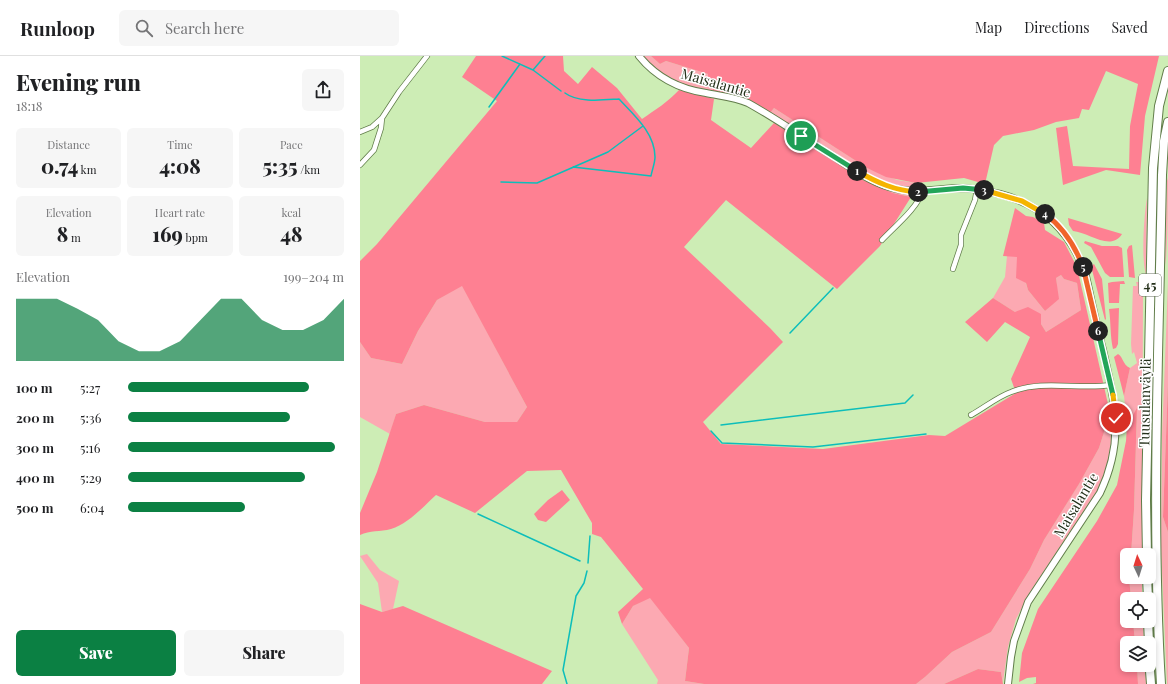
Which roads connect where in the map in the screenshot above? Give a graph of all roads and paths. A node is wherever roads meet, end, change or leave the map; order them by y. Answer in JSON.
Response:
{"nodes":[{"id":1,"x":427,"y":56,"type":"edge"},
{"id":2,"x":639,"y":56,"type":"edge"},
{"id":3,"x":1168,"y":71,"type":"edge"},
{"id":4,"x":382,"y":118,"type":"junction"},
{"id":5,"x":1168,"y":122,"type":"edge"},
{"id":6,"x":360,"y":132,"type":"edge"},
{"id":7,"x":360,"y":166,"type":"edge"},
{"id":8,"x":977,"y":189,"type":"junction"},
{"id":9,"x":921,"y":192,"type":"junction"},
{"id":10,"x":882,"y":240,"type":"dead end"},
{"id":11,"x":953,"y":269,"type":"dead end"},
{"id":12,"x":1111,"y":386,"type":"junction"},
{"id":13,"x":971,"y":415,"type":"dead end"},
{"id":14,"x":1147,"y":548,"type":"edge"},
{"id":15,"x":1150,"y":672,"type":"edge"},
{"id":16,"x":1008,"y":684,"type":"edge"},
{"id":17,"x":1151,"y":684,"type":"edge"},
{"id":18,"x":1161,"y":684,"type":"edge"}],
"edges":[{"from":1,"to":4,"type":"street"},
{"from":2,"to":9,"type":"main road","name":"Maisalantie"},
{"from":3,"to":14,"type":"highway","name":"Tuusulanväylä","number":"45"},
{"from":4,"to":6,"type":"street"},
{"from":4,"to":7,"type":"street"},
{"from":5,"to":18,"type":"highway","name":"Tuusulanväylä","number":"45"},
{"from":8,"to":9,"type":"main road","name":"Maisalantie"},
{"from":8,"to":11,"type":"street"},
{"from":8,"to":12,"type":"main road","name":"Maisalantie"},
{"from":9,"to":10,"type":"street"},
{"from":12,"to":13,"type":"street"},
{"from":12,"to":16,"type":"main road","name":"Maisalantie"},
{"from":15,"to":17,"type":"highway"}]}
